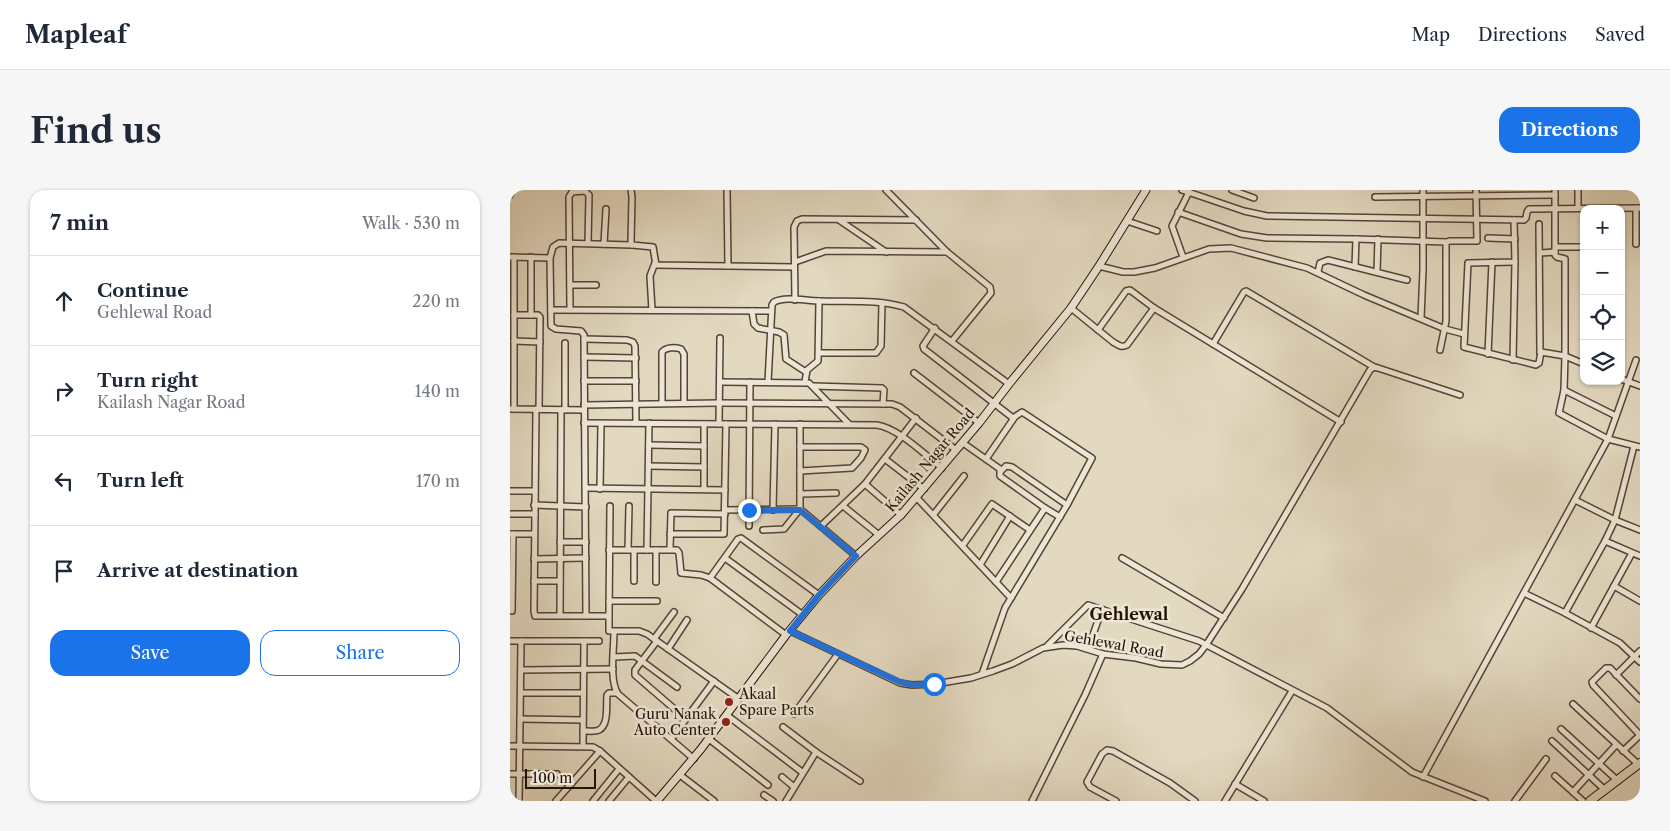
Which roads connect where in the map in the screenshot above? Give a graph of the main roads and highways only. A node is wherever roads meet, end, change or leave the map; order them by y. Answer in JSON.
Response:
{"nodes":[{"id":1,"x":1639,"y":765,"type":"edge"},
{"id":2,"x":1595,"y":800,"type":"edge"}],
"edges":[{"from":1,"to":2,"type":"main road"},
{"from":1,"to":2,"type":"main road"}]}
